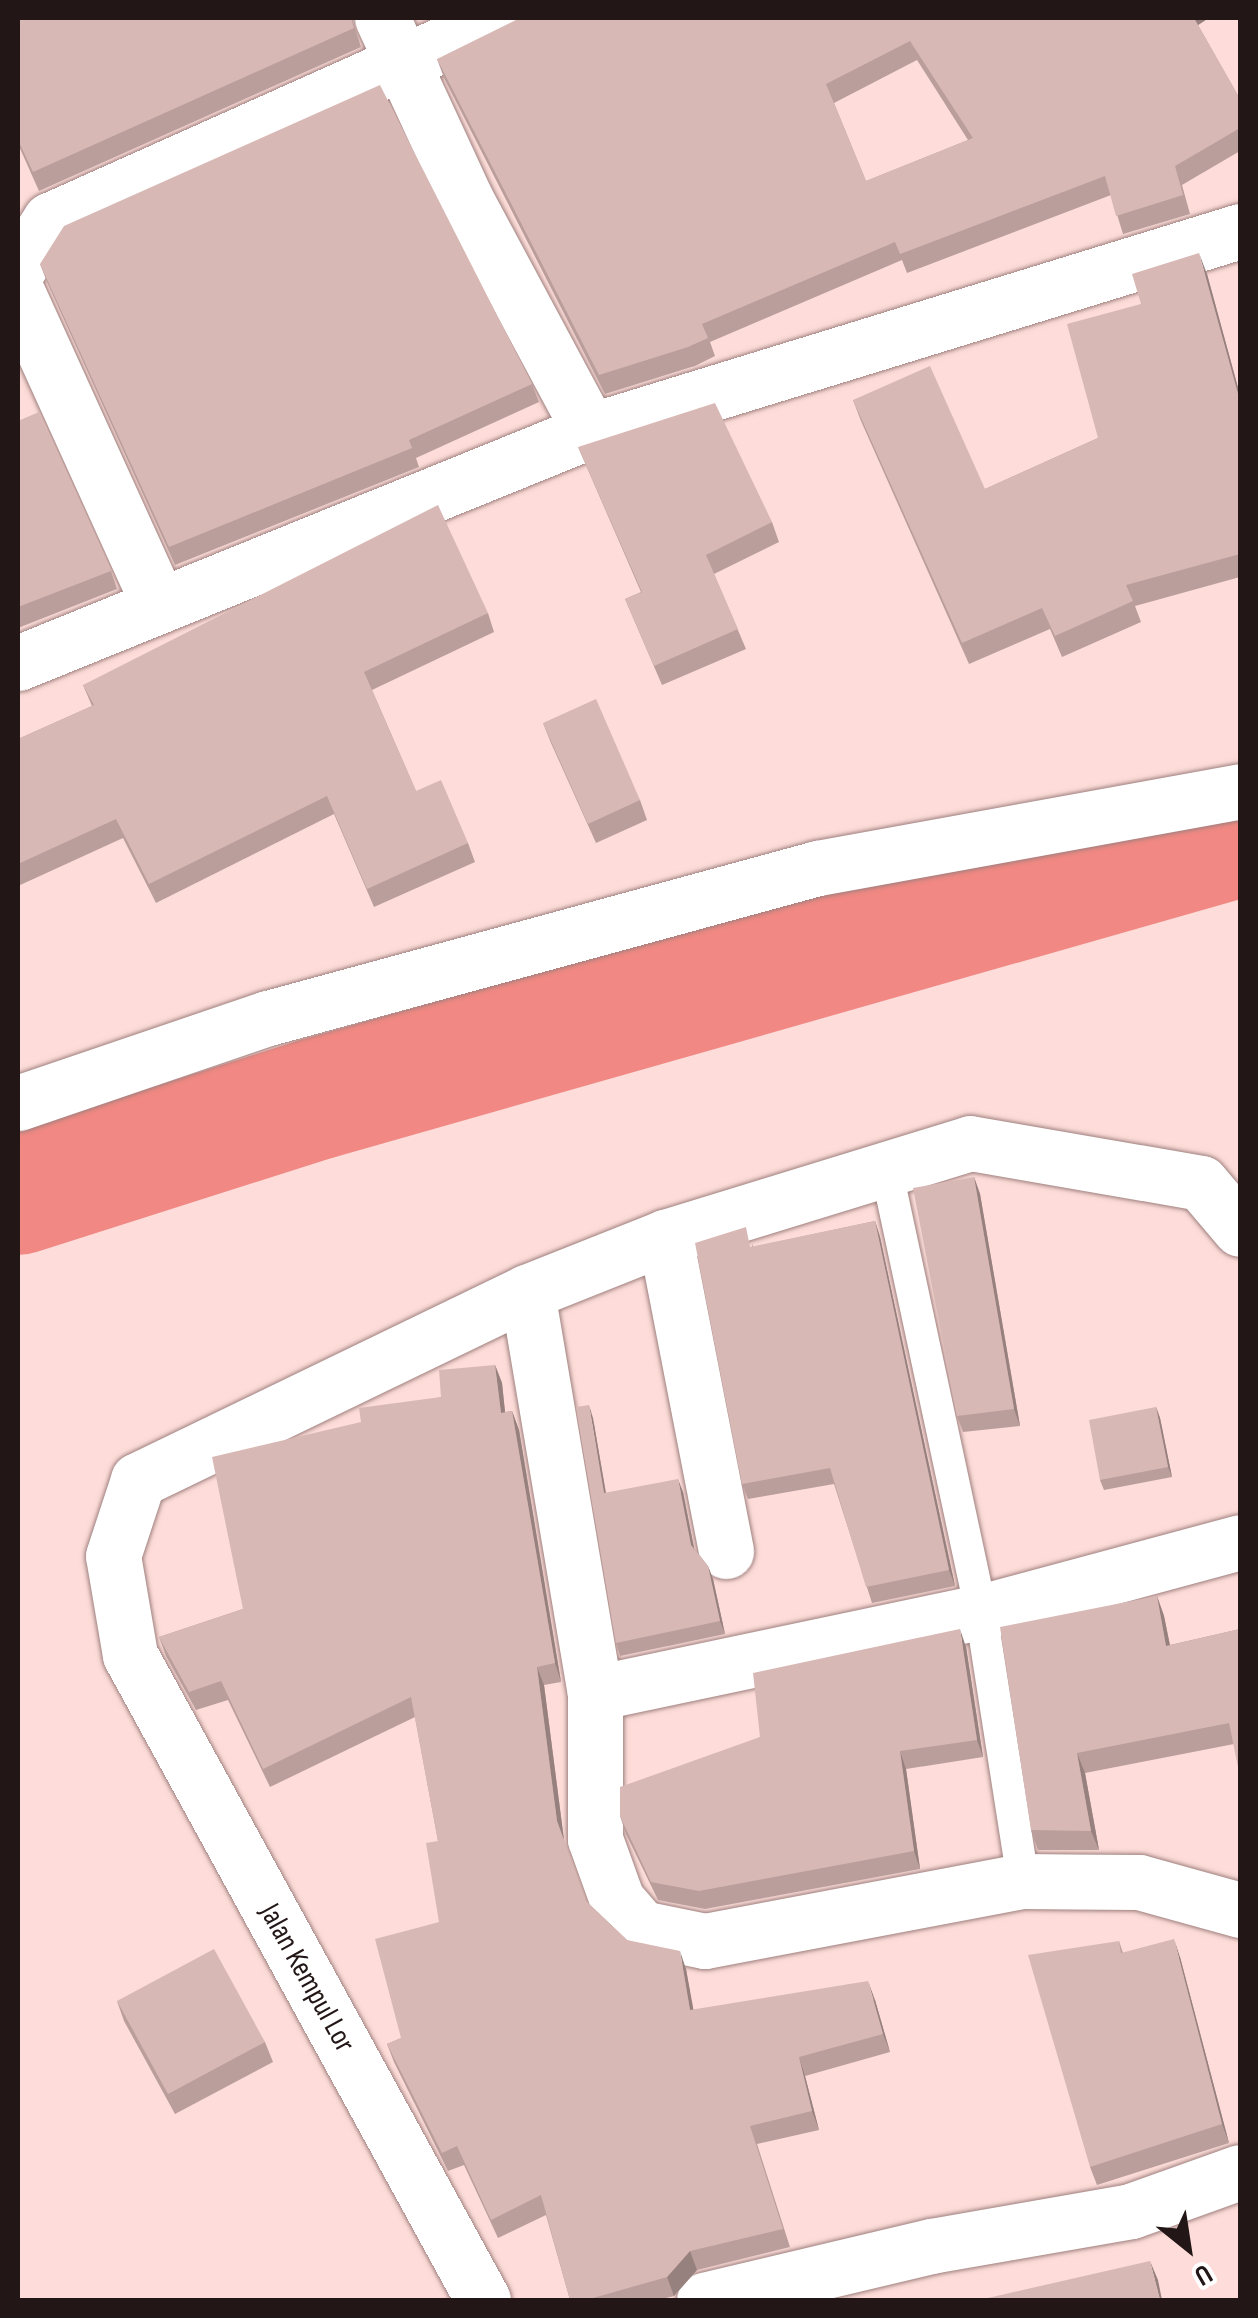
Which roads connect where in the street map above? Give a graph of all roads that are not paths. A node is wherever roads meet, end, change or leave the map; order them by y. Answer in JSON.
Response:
{"nodes":[{"id":1,"x":502,"y":18,"type":"edge"},
{"id":2,"x":392,"y":39,"type":"edge"},
{"id":3,"x":34,"y":212,"type":"edge"},
{"id":4,"x":1240,"y":231,"type":"edge"},
{"id":5,"x":18,"y":268,"type":"edge"},
{"id":6,"x":18,"y":294,"type":"edge"},
{"id":7,"x":590,"y":431,"type":"junction"},
{"id":8,"x":160,"y":605,"type":"junction"},
{"id":9,"x":18,"y":663,"type":"edge"},
{"id":10,"x":1240,"y":791,"type":"edge"},
{"id":11,"x":18,"y":1103,"type":"edge"},
{"id":12,"x":886,"y":1168,"type":"junction"},
{"id":13,"x":1240,"y":1229,"type":"edge"},
{"id":14,"x":665,"y":1238,"type":"junction"},
{"id":15,"x":527,"y":1292,"type":"junction"},
{"id":16,"x":1240,"y":1542,"type":"edge"},
{"id":17,"x":726,"y":1551,"type":"dead end"},
{"id":18,"x":981,"y":1612,"type":"junction"},
{"id":19,"x":595,"y":1693,"type":"junction"},
{"id":20,"x":1023,"y":1881,"type":"junction"},
{"id":21,"x":1240,"y":1910,"type":"edge"},
{"id":22,"x":1240,"y":2172,"type":"edge"},
{"id":23,"x":484,"y":2300,"type":"edge"},
{"id":24,"x":704,"y":2300,"type":"edge"}],
"edges":[{"from":1,"to":2,"type":"street"},
{"from":2,"to":3,"type":"street"},
{"from":2,"to":7,"type":"street"},
{"from":3,"to":5,"type":"street"},
{"from":4,"to":7,"type":"street"},
{"from":6,"to":8,"type":"street"},
{"from":7,"to":8,"type":"street"},
{"from":8,"to":9,"type":"street"},
{"from":10,"to":11,"type":"street"},
{"from":12,"to":13,"type":"street","name":"Jalan Kempul Lor"},
{"from":12,"to":14,"type":"street","name":"Jalan Kempul Lor"},
{"from":12,"to":18,"type":"lane"},
{"from":14,"to":15,"type":"street","name":"Jalan Kempul Lor"},
{"from":14,"to":17,"type":"street"},
{"from":15,"to":19,"type":"street"},
{"from":15,"to":23,"type":"street","name":"Jalan Kempul Lor"},
{"from":16,"to":18,"type":"street"},
{"from":18,"to":19,"type":"street"},
{"from":18,"to":20,"type":"lane"},
{"from":19,"to":20,"type":"street"},
{"from":20,"to":21,"type":"street"},
{"from":22,"to":24,"type":"street"}]}
